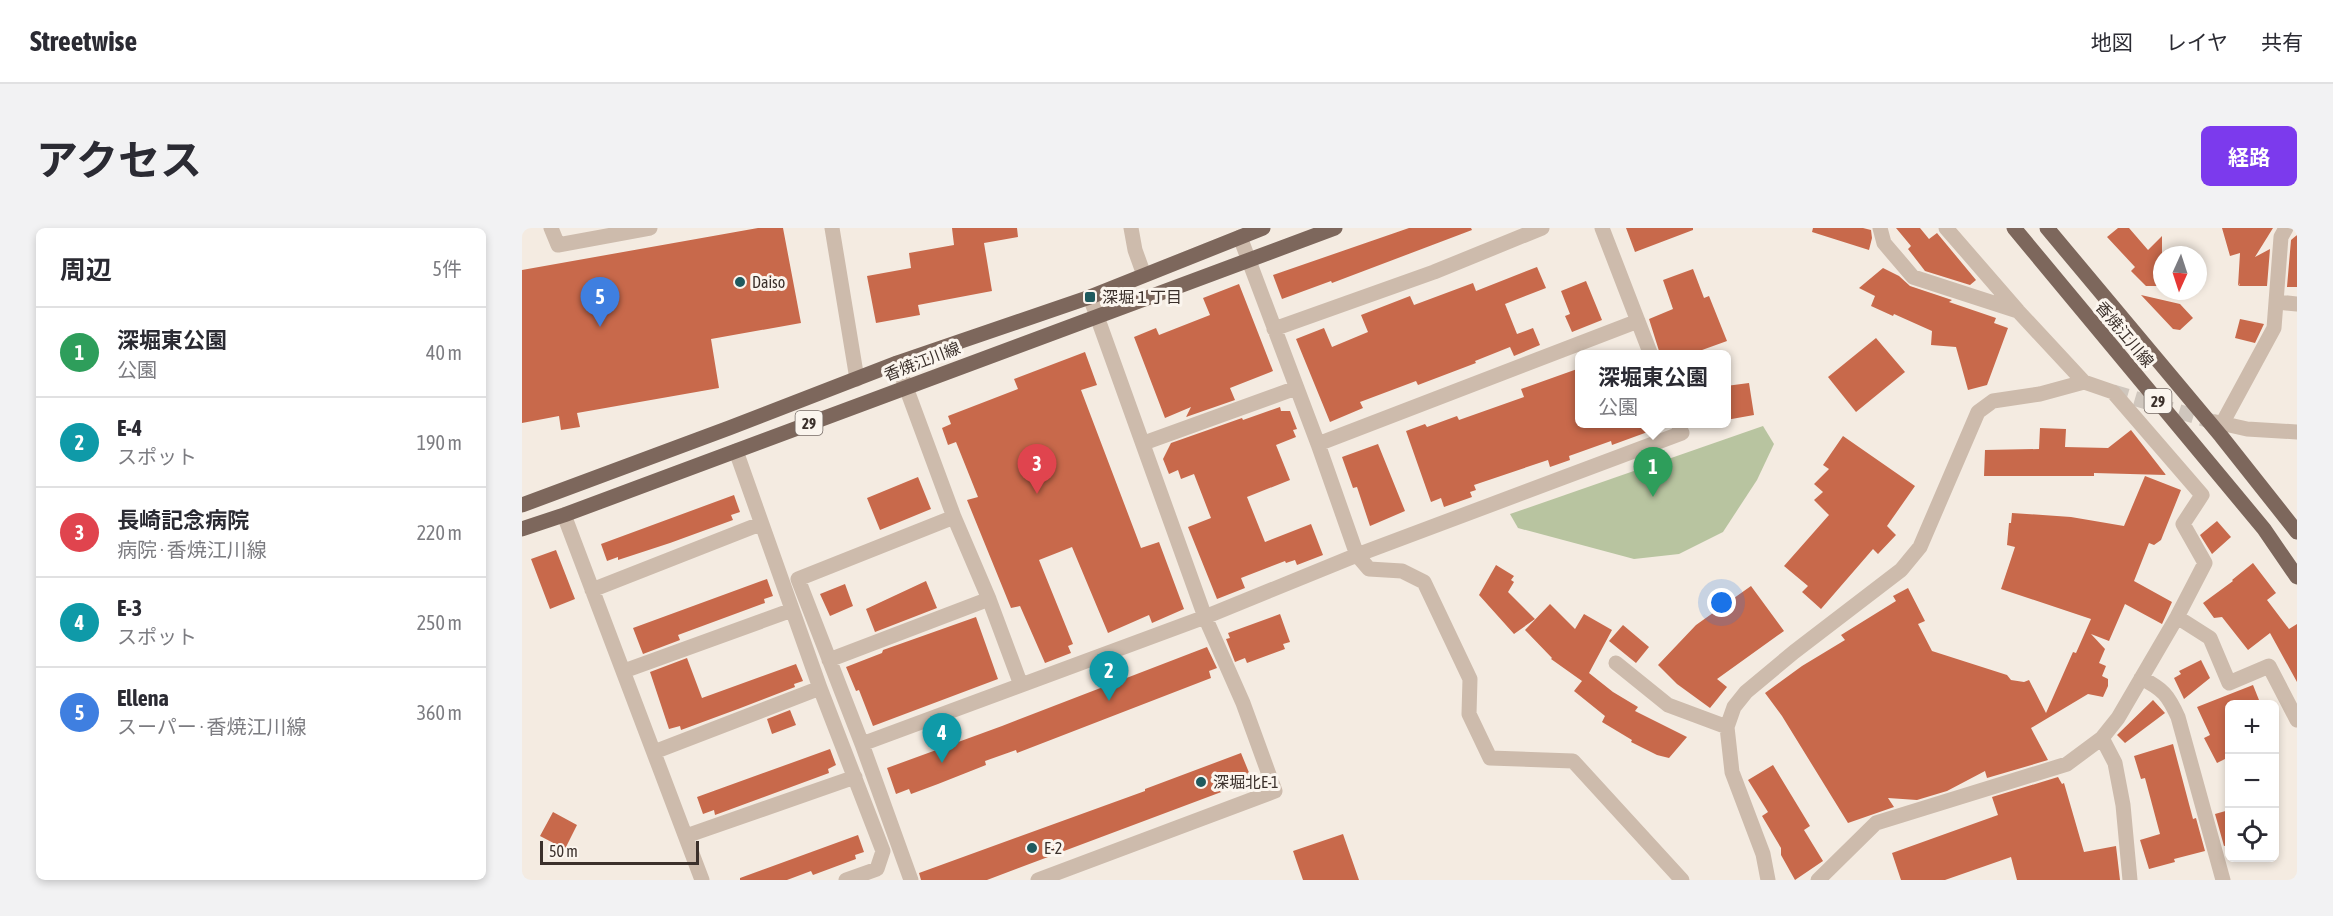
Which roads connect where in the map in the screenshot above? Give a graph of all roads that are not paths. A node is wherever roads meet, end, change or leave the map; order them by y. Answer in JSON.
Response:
{"nodes":[{"id":1,"x":551,"y":228,"type":"edge"},
{"id":2,"x":650,"y":228,"type":"edge"},
{"id":3,"x":832,"y":228,"type":"edge"},
{"id":4,"x":1131,"y":228,"type":"edge"},
{"id":5,"x":1263,"y":228,"type":"edge"},
{"id":6,"x":1335,"y":228,"type":"edge"},
{"id":7,"x":1542,"y":228,"type":"edge"},
{"id":8,"x":1602,"y":228,"type":"edge"},
{"id":9,"x":1880,"y":228,"type":"edge"},
{"id":10,"x":1946,"y":228,"type":"edge"},
{"id":11,"x":2014,"y":228,"type":"edge"},
{"id":12,"x":2047,"y":228,"type":"edge"},
{"id":13,"x":2286,"y":228,"type":"edge"},
{"id":14,"x":1240,"y":237,"type":"junction"},
{"id":15,"x":1250,"y":261,"type":"junction"},
{"id":16,"x":1144,"y":275,"type":"junction"},
{"id":17,"x":1090,"y":297,"type":"junction"},
{"id":18,"x":2277,"y":302,"type":"junction"},
{"id":19,"x":2297,"y":304,"type":"edge"},
{"id":20,"x":2018,"y":311,"type":"junction"},
{"id":21,"x":1095,"y":316,"type":"junction"},
{"id":22,"x":1638,"y":321,"type":"junction"},
{"id":23,"x":1274,"y":329,"type":"junction"},
{"id":24,"x":1649,"y":350,"type":"edge"},
{"id":25,"x":897,"y":363,"type":"junction"},
{"id":26,"x":857,"y":379,"type":"junction"},
{"id":27,"x":2084,"y":382,"type":"junction"},
{"id":28,"x":907,"y":386,"type":"junction"},
{"id":29,"x":1296,"y":388,"type":"junction"},
{"id":30,"x":1680,"y":428,"type":"edge"},
{"id":31,"x":2297,"y":432,"type":"edge"},
{"id":32,"x":1144,"y":443,"type":"junction"},
{"id":33,"x":1318,"y":444,"type":"junction"},
{"id":34,"x":736,"y":451,"type":"junction"},
{"id":35,"x":522,"y":505,"type":"edge"},
{"id":36,"x":564,"y":515,"type":"junction"},
{"id":37,"x":954,"y":517,"type":"junction"},
{"id":38,"x":760,"y":524,"type":"junction"},
{"id":39,"x":522,"y":529,"type":"edge"},
{"id":40,"x":2297,"y":532,"type":"edge"},
{"id":41,"x":1357,"y":555,"type":"junction"},
{"id":42,"x":2297,"y":577,"type":"edge"},
{"id":43,"x":591,"y":590,"type":"junction"},
{"id":44,"x":988,"y":599,"type":"junction"},
{"id":45,"x":792,"y":610,"type":"junction"},
{"id":46,"x":1205,"y":616,"type":"junction"},
{"id":47,"x":2177,"y":617,"type":"junction"},
{"id":48,"x":829,"y":660,"type":"junction"},
{"id":49,"x":1616,"y":663,"type":"dead end"},
{"id":50,"x":624,"y":671,"type":"junction"},
{"id":51,"x":2141,"y":678,"type":"junction"},
{"id":52,"x":1021,"y":685,"type":"junction"},
{"id":53,"x":820,"y":688,"type":"junction"},
{"id":54,"x":2297,"y":720,"type":"edge"},
{"id":55,"x":1727,"y":727,"type":"junction"},
{"id":56,"x":2102,"y":738,"type":"junction"},
{"id":57,"x":862,"y":744,"type":"junction"},
{"id":58,"x":654,"y":752,"type":"junction"},
{"id":59,"x":855,"y":777,"type":"junction"},
{"id":60,"x":686,"y":836,"type":"junction"},
{"id":61,"x":702,"y":880,"type":"edge"},
{"id":62,"x":846,"y":880,"type":"edge"},
{"id":63,"x":910,"y":880,"type":"edge"},
{"id":64,"x":1038,"y":880,"type":"edge"},
{"id":65,"x":1682,"y":880,"type":"edge"},
{"id":66,"x":1768,"y":880,"type":"edge"},
{"id":67,"x":1818,"y":880,"type":"edge"},
{"id":68,"x":2130,"y":880,"type":"edge"},
{"id":69,"x":2223,"y":880,"type":"edge"}],
"edges":[{"from":1,"to":2,"type":"street"},
{"from":3,"to":26,"type":"street"},
{"from":4,"to":16,"type":"street"},
{"from":5,"to":14,"type":"main road","name":"香焼江川線","number":"29"},
{"from":6,"to":15,"type":"main road","name":"香焼江川線","number":"29"},
{"from":7,"to":23,"type":"street"},
{"from":8,"to":22,"type":"street"},
{"from":9,"to":20,"type":"street"},
{"from":10,"to":20,"type":"street"},
{"from":11,"to":42,"type":"main road","name":"香焼江川線","number":"29"},
{"from":12,"to":40,"type":"main road","name":"香焼江川線","number":"29"},
{"from":13,"to":18,"type":"street"},
{"from":14,"to":15,"type":"street"},
{"from":14,"to":16,"type":"main road","name":"香焼江川線","number":"29"},
{"from":15,"to":21,"type":"main road","name":"香焼江川線","number":"29"},
{"from":15,"to":23,"type":"street"},
{"from":16,"to":17,"type":"main road","name":"香焼江川線","number":"29"},
{"from":17,"to":21,"type":"street"},
{"from":17,"to":25,"type":"main road","name":"香焼江川線","number":"29"},
{"from":18,"to":19,"type":"street"},
{"from":18,"to":31,"type":"street"},
{"from":20,"to":27,"type":"street"},
{"from":21,"to":28,"type":"main road","name":"香焼江川線","number":"29"},
{"from":21,"to":32,"type":"street"},
{"from":22,"to":24,"type":"street"},
{"from":22,"to":33,"type":"street"},
{"from":23,"to":29,"type":"street"},
{"from":25,"to":26,"type":"main road","name":"香焼江川線","number":"29"},
{"from":25,"to":28,"type":"street"},
{"from":26,"to":35,"type":"main road","name":"香焼江川線","number":"29"},
{"from":27,"to":47,"type":"street"},
{"from":27,"to":55,"type":"street"},
{"from":28,"to":34,"type":"main road","name":"香焼江川線","number":"29"},
{"from":28,"to":37,"type":"street"},
{"from":29,"to":32,"type":"street"},
{"from":29,"to":33,"type":"street"},
{"from":30,"to":41,"type":"street"},
{"from":32,"to":46,"type":"street"},
{"from":33,"to":41,"type":"street"},
{"from":34,"to":36,"type":"main road","name":"香焼江川線","number":"29"},
{"from":34,"to":38,"type":"street"},
{"from":36,"to":39,"type":"main road","name":"香焼江川線","number":"29"},
{"from":36,"to":43,"type":"street"},
{"from":37,"to":44,"type":"street"},
{"from":37,"to":48,"type":"street"},
{"from":38,"to":43,"type":"street"},
{"from":38,"to":45,"type":"street"},
{"from":41,"to":46,"type":"street"},
{"from":41,"to":65,"type":"street"},
{"from":43,"to":50,"type":"street"},
{"from":44,"to":48,"type":"street"},
{"from":44,"to":52,"type":"street"},
{"from":45,"to":50,"type":"street"},
{"from":45,"to":53,"type":"street"},
{"from":46,"to":52,"type":"street"},
{"from":46,"to":64,"type":"street"},
{"from":47,"to":51,"type":"street"},
{"from":47,"to":54,"type":"street"},
{"from":48,"to":57,"type":"street"},
{"from":49,"to":55,"type":"street"},
{"from":50,"to":58,"type":"street"},
{"from":51,"to":56,"type":"street"},
{"from":51,"to":69,"type":"street"},
{"from":52,"to":57,"type":"street"},
{"from":53,"to":58,"type":"street"},
{"from":53,"to":59,"type":"street"},
{"from":55,"to":66,"type":"street"},
{"from":56,"to":67,"type":"street"},
{"from":56,"to":68,"type":"street"},
{"from":57,"to":63,"type":"street"},
{"from":58,"to":60,"type":"street"},
{"from":59,"to":60,"type":"street"},
{"from":59,"to":62,"type":"street"},
{"from":60,"to":61,"type":"street"}]}
